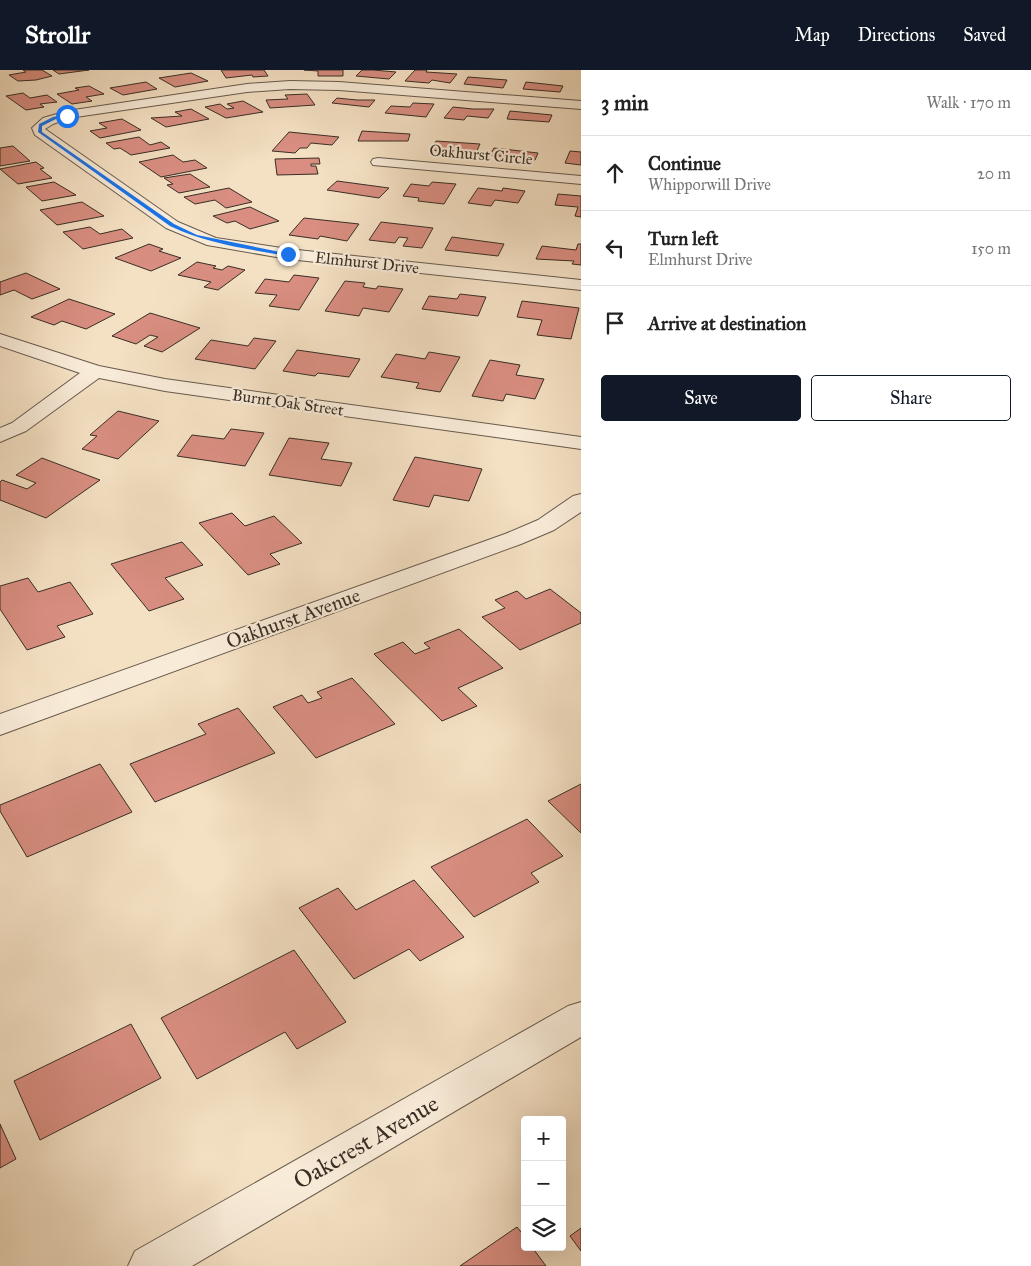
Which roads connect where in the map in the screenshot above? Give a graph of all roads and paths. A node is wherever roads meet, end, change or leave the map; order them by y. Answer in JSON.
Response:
{"nodes":[{"id":1,"x":581,"y":105,"type":"edge"},
{"id":2,"x":378,"y":162,"type":"dead end"},
{"id":3,"x":581,"y":180,"type":"edge"},
{"id":4,"x":581,"y":285,"type":"edge"},
{"id":5,"x":0,"y":340,"type":"edge"},
{"id":6,"x":95,"y":371,"type":"junction"},
{"id":7,"x":0,"y":436,"type":"edge"},
{"id":8,"x":581,"y":443,"type":"edge"},
{"id":9,"x":581,"y":500,"type":"edge"},
{"id":10,"x":0,"y":725,"type":"edge"},
{"id":11,"x":581,"y":1018,"type":"edge"},
{"id":12,"x":150,"y":1266,"type":"edge"}],
"edges":[{"from":1,"to":4,"type":"street","name":"Elmhurst Drive"},
{"from":2,"to":3,"type":"street","name":"Oakhurst Circle"},
{"from":5,"to":6,"type":"street","name":"Burnt Oak Street"},
{"from":6,"to":7,"type":"street"},
{"from":6,"to":8,"type":"street","name":"Burnt Oak Street"},
{"from":9,"to":10,"type":"street","name":"Oakhurst Avenue"},
{"from":11,"to":12,"type":"street","name":"Oakcrest Avenue"}]}
